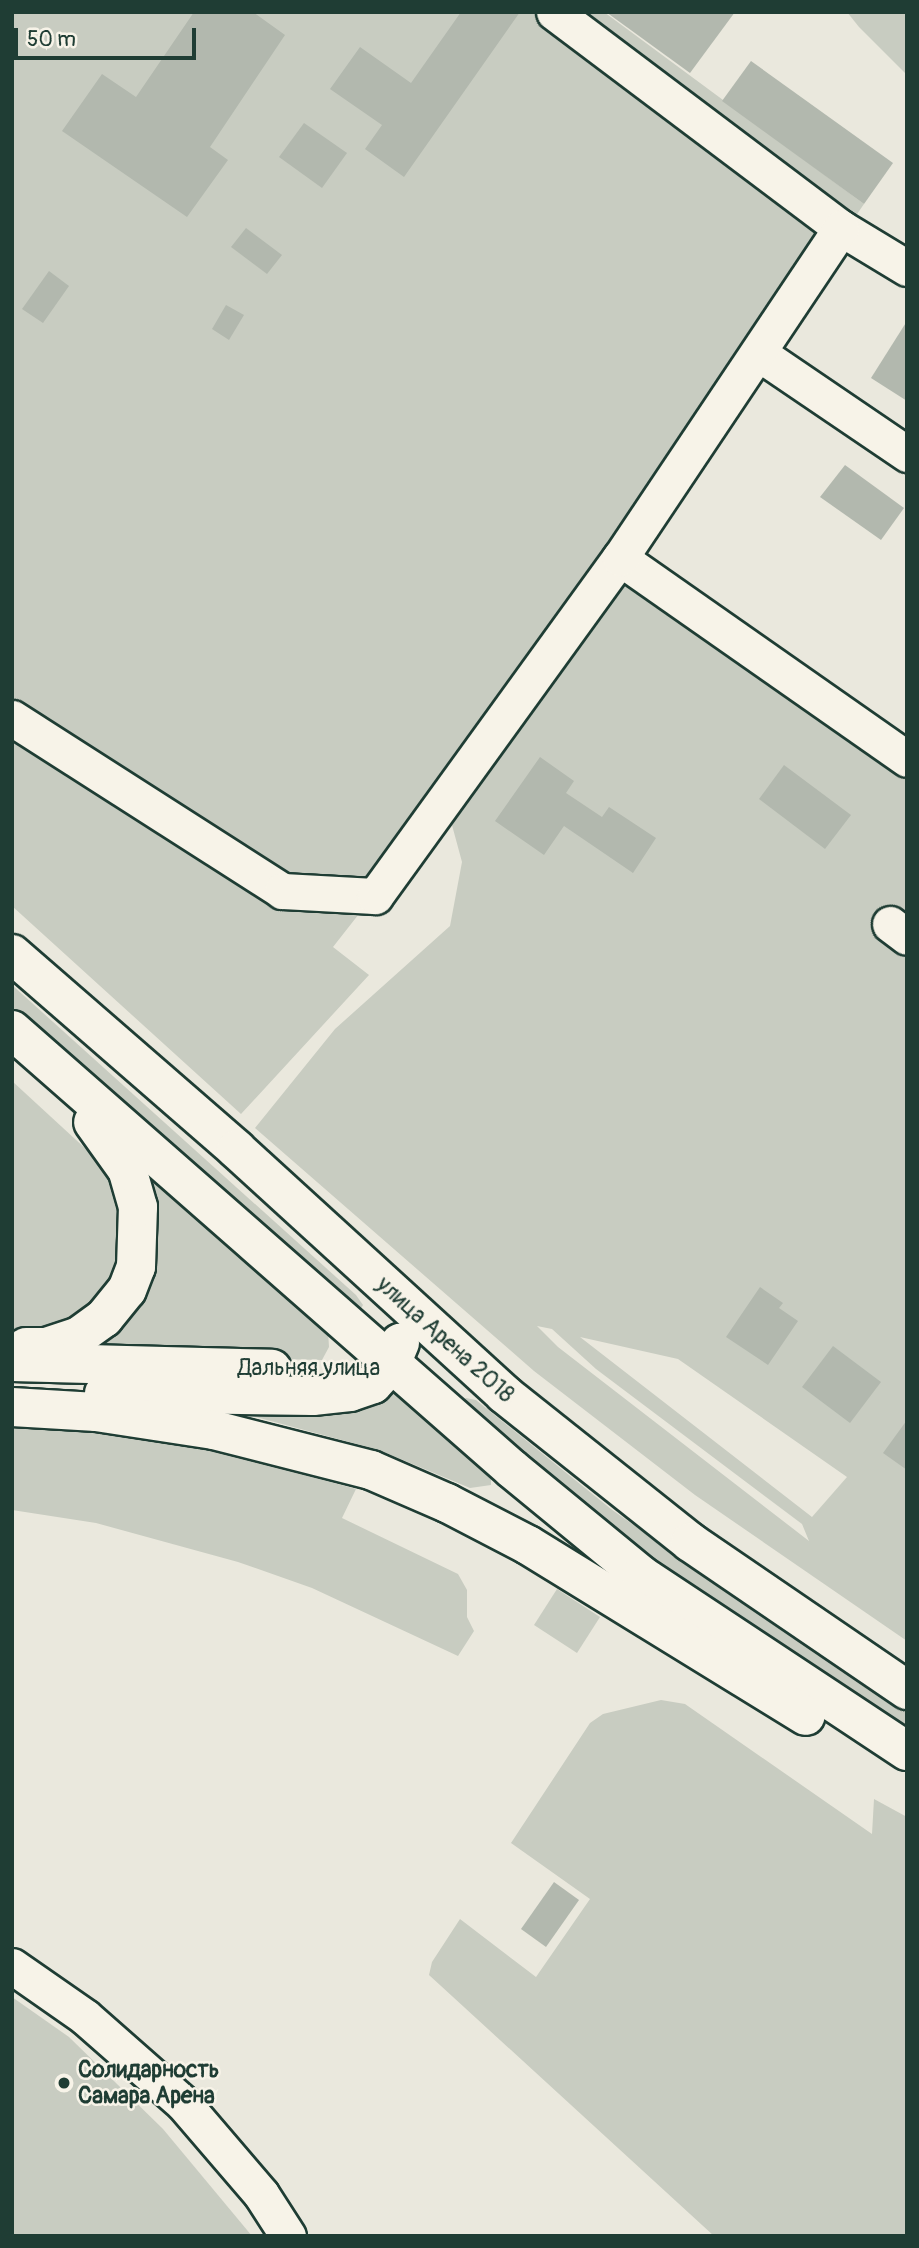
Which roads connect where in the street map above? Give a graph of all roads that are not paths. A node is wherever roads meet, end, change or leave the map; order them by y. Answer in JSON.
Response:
{"nodes":[{"id":1,"x":554,"y":12,"type":"edge"},
{"id":2,"x":841,"y":228,"type":"junction"},
{"id":3,"x":907,"y":268,"type":"edge"},
{"id":4,"x":760,"y":354,"type":"junction"},
{"id":5,"x":907,"y":454,"type":"edge"},
{"id":6,"x":620,"y":558,"type":"junction"},
{"id":7,"x":12,"y":718,"type":"edge"},
{"id":8,"x":907,"y":759,"type":"edge"},
{"id":9,"x":12,"y":954,"type":"edge"},
{"id":10,"x":23,"y":1040,"type":"edge"},
{"id":11,"x":388,"y":1290,"type":"junction"},
{"id":12,"x":12,"y":1347,"type":"edge"},
{"id":13,"x":12,"y":1362,"type":"edge"},
{"id":14,"x":391,"y":1364,"type":"junction"},
{"id":15,"x":476,"y":1368,"type":"junction"},
{"id":16,"x":12,"y":1395,"type":"edge"},
{"id":17,"x":12,"y":1407,"type":"edge"},
{"id":18,"x":907,"y":1690,"type":"edge"},
{"id":19,"x":907,"y":1751,"type":"edge"},
{"id":20,"x":907,"y":1777,"type":"edge"},
{"id":21,"x":12,"y":1966,"type":"edge"},
{"id":22,"x":288,"y":2236,"type":"edge"}],
"edges":[{"from":1,"to":2,"type":"street"},
{"from":2,"to":3,"type":"street"},
{"from":2,"to":4,"type":"street"},
{"from":4,"to":5,"type":"street"},
{"from":4,"to":6,"type":"street"},
{"from":6,"to":7,"type":"street"},
{"from":6,"to":8,"type":"street"},
{"from":9,"to":11,"type":"main road","name":"улица Арена 2018"},
{"from":10,"to":12,"type":"main road"},
{"from":10,"to":14,"type":"main road"},
{"from":11,"to":14,"type":"main road"},
{"from":11,"to":15,"type":"main road","name":"улица Арена 2018"},
{"from":13,"to":14,"type":"main road","name":"Дальняя улица"},
{"from":14,"to":15,"type":"main road"},
{"from":14,"to":16,"type":"main road","name":"Дальняя улица"},
{"from":14,"to":19,"type":"main road"},
{"from":15,"to":18,"type":"main road","name":"улица Арена 2018"},
{"from":17,"to":20,"type":"main road"},
{"from":21,"to":22,"type":"street"}]}
